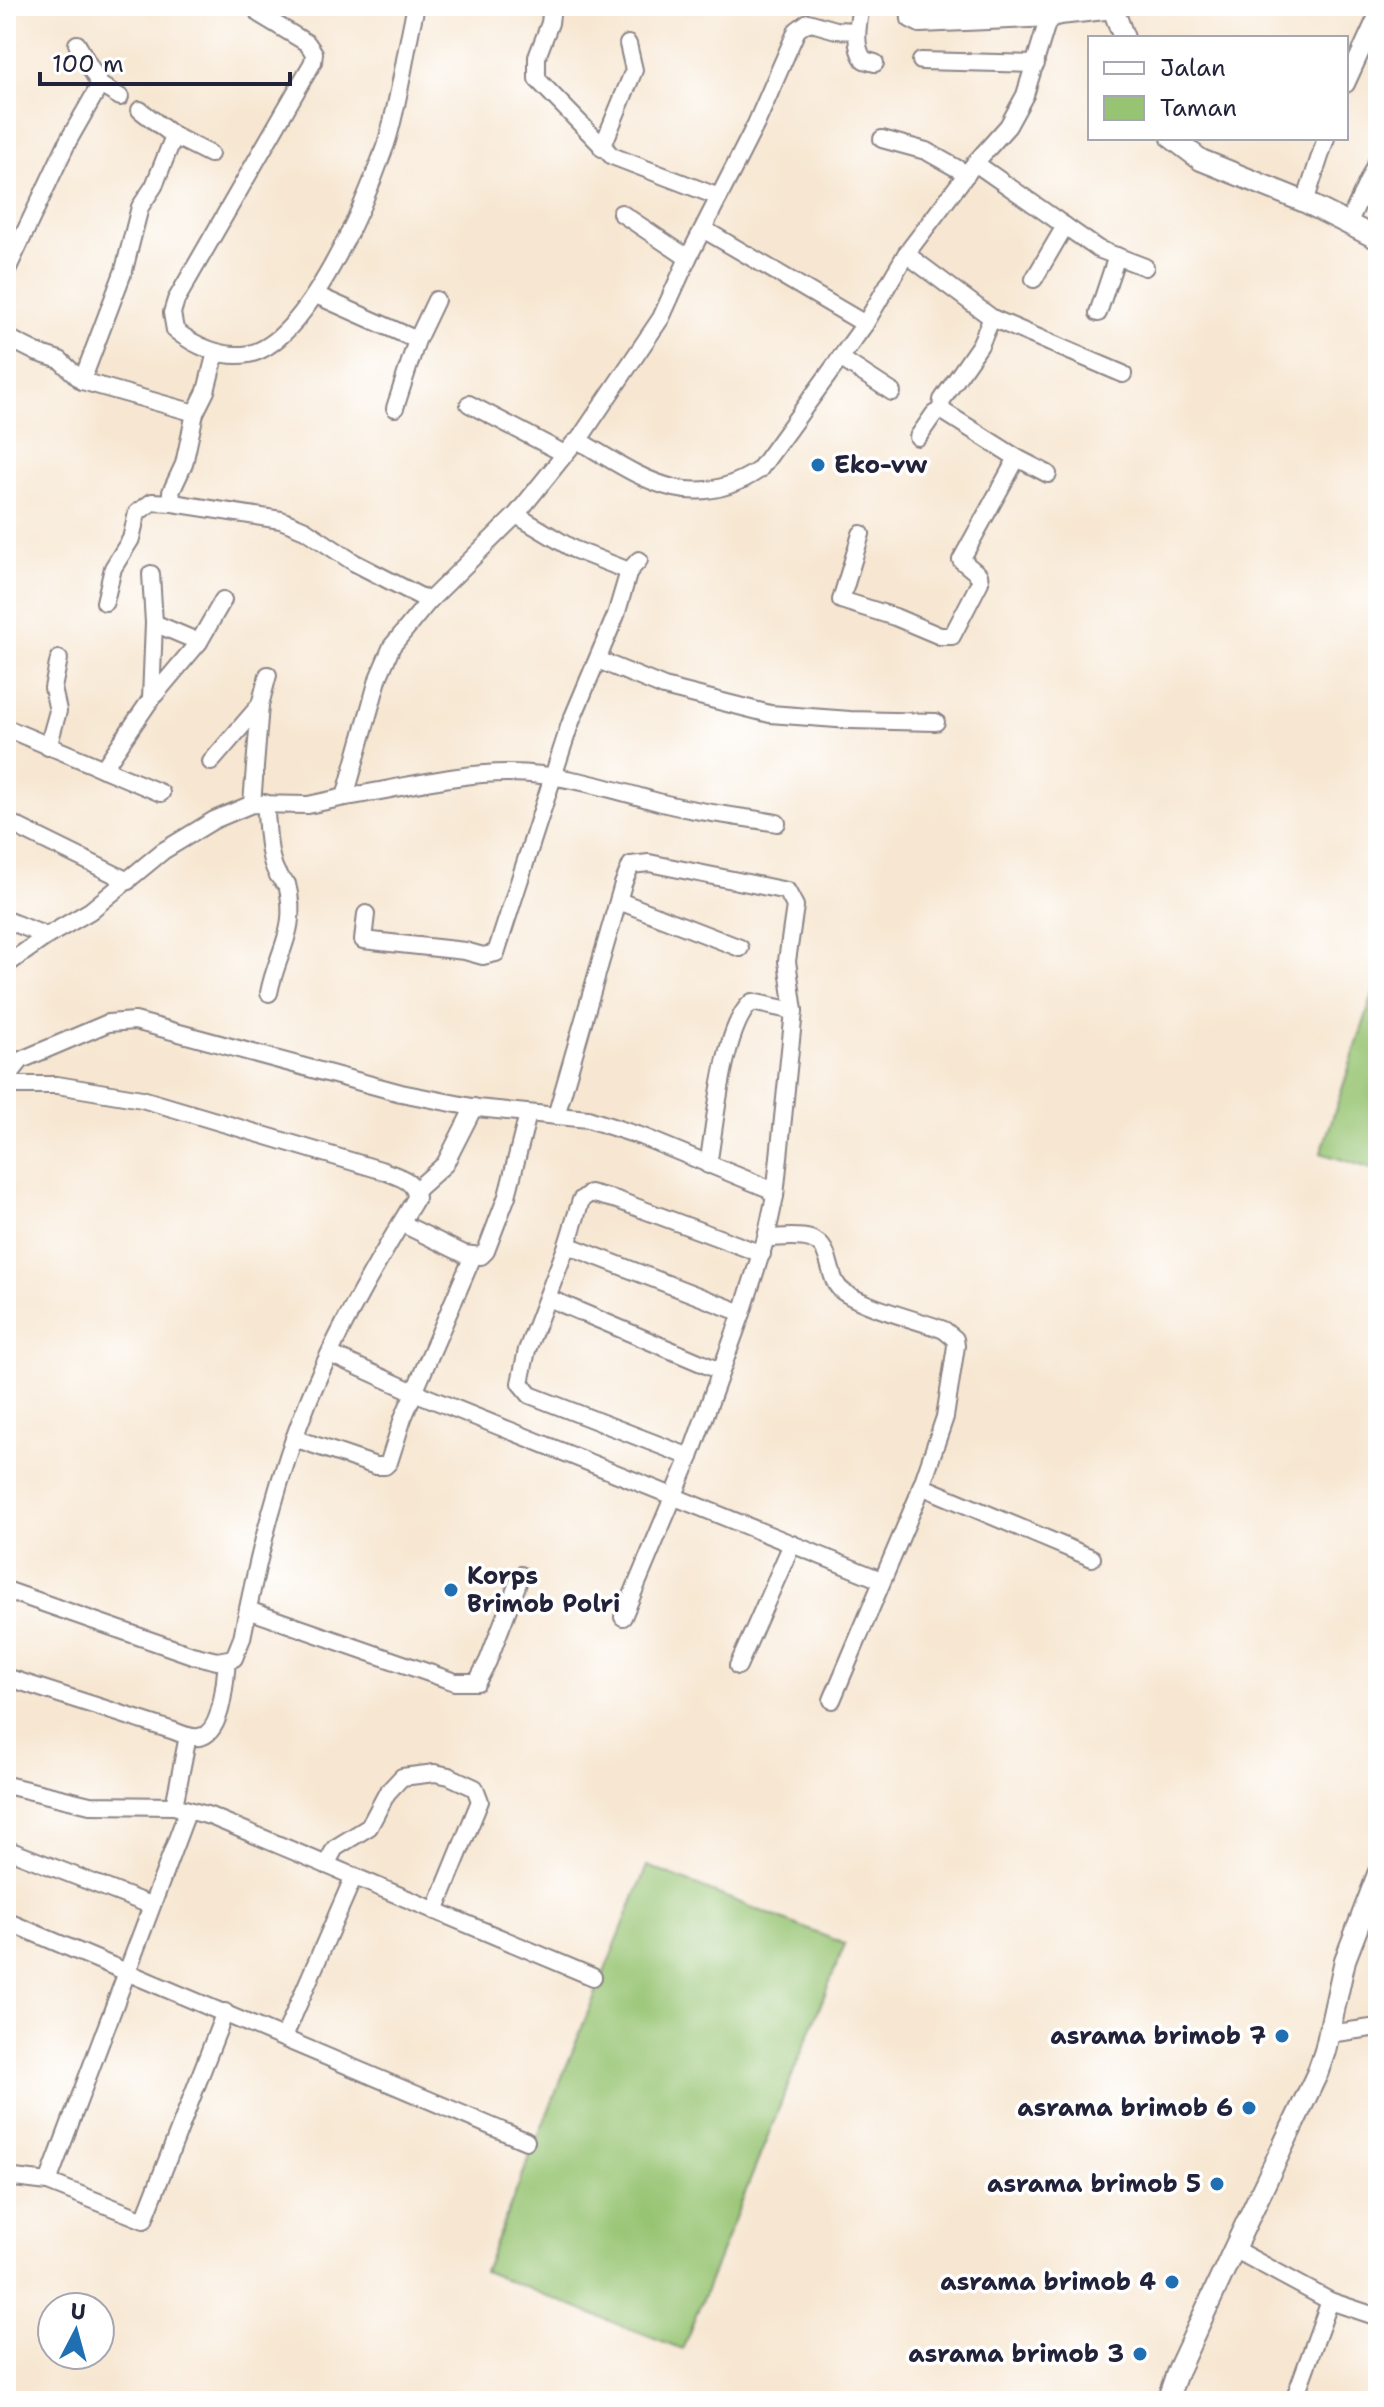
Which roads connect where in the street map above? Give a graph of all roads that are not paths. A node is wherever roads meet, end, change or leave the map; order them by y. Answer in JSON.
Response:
{"nodes":[{"id":1,"x":416,"y":6,"type":"edge"},
{"id":2,"x":552,"y":6,"type":"edge"},
{"id":3,"x":861,"y":6,"type":"edge"},
{"id":4,"x":909,"y":6,"type":"edge"},
{"id":5,"x":1113,"y":8,"type":"edge"},
{"id":6,"x":259,"y":14,"type":"dead end"},
{"id":7,"x":1378,"y":14,"type":"edge"},
{"id":8,"x":1052,"y":18,"type":"junction"},
{"id":9,"x":857,"y":31,"type":"junction"},
{"id":10,"x":1123,"y":36,"type":"edge"},
{"id":11,"x":77,"y":44,"type":"dead end"},
{"id":12,"x":628,"y":44,"type":"dead end"},
{"id":13,"x":921,"y":61,"type":"dead end"},
{"id":14,"x":875,"y":63,"type":"dead end"},
{"id":15,"x":1036,"y":64,"type":"junction"},
{"id":16,"x":1348,"y":80,"type":"edge"},
{"id":17,"x":100,"y":85,"type":"junction"},
{"id":18,"x":120,"y":97,"type":"dead end"},
{"id":19,"x":140,"y":110,"type":"dead end"},
{"id":20,"x":174,"y":136,"type":"junction"},
{"id":21,"x":882,"y":139,"type":"dead end"},
{"id":22,"x":1175,"y":140,"type":"edge"},
{"id":23,"x":1325,"y":140,"type":"edge"},
{"id":24,"x":602,"y":148,"type":"junction"},
{"id":25,"x":210,"y":154,"type":"dead end"},
{"id":26,"x":1378,"y":159,"type":"edge"},
{"id":27,"x":971,"y":169,"type":"junction"},
{"id":28,"x":719,"y":197,"type":"junction"},
{"id":29,"x":1305,"y":202,"type":"junction"},
{"id":30,"x":621,"y":213,"type":"dead end"},
{"id":31,"x":1348,"y":224,"type":"junction"},
{"id":32,"x":1065,"y":226,"type":"junction"},
{"id":33,"x":703,"y":229,"type":"junction"},
{"id":34,"x":1378,"y":239,"type":"edge"},
{"id":35,"x":906,"y":254,"type":"junction"},
{"id":36,"x":1117,"y":256,"type":"junction"},
{"id":37,"x":688,"y":258,"type":"junction"},
{"id":38,"x":1145,"y":267,"type":"dead end"},
{"id":39,"x":6,"y":272,"type":"edge"},
{"id":40,"x":1034,"y":279,"type":"dead end"},
{"id":41,"x":316,"y":295,"type":"junction"},
{"id":42,"x":436,"y":300,"type":"dead end"},
{"id":43,"x":1098,"y":313,"type":"dead end"},
{"id":44,"x":992,"y":318,"type":"junction"},
{"id":45,"x":865,"y":324,"type":"junction"},
{"id":46,"x":6,"y":337,"type":"edge"},
{"id":47,"x":417,"y":340,"type":"junction"},
{"id":48,"x":216,"y":352,"type":"junction"},
{"id":49,"x":840,"y":358,"type":"junction"},
{"id":50,"x":1123,"y":374,"type":"dead end"},
{"id":51,"x":82,"y":381,"type":"junction"},
{"id":52,"x":892,"y":392,"type":"dead end"},
{"id":53,"x":469,"y":404,"type":"dead end"},
{"id":54,"x":395,"y":408,"type":"dead end"},
{"id":55,"x":941,"y":410,"type":"junction"},
{"id":56,"x":195,"y":413,"type":"junction"},
{"id":57,"x":918,"y":437,"type":"dead end"},
{"id":58,"x":578,"y":441,"type":"junction"},
{"id":59,"x":563,"y":453,"type":"junction"},
{"id":60,"x":1017,"y":458,"type":"junction"},
{"id":61,"x":1048,"y":474,"type":"dead end"},
{"id":62,"x":173,"y":503,"type":"junction"},
{"id":63,"x":516,"y":515,"type":"junction"},
{"id":64,"x":861,"y":534,"type":"dead end"},
{"id":65,"x":151,"y":574,"type":"dead end"},
{"id":66,"x":223,"y":600,"type":"dead end"},
{"id":67,"x":429,"y":601,"type":"junction"},
{"id":68,"x":105,"y":602,"type":"dead end"},
{"id":69,"x":154,"y":623,"type":"junction"},
{"id":70,"x":199,"y":642,"type":"junction"},
{"id":71,"x":59,"y":659,"type":"dead end"},
{"id":72,"x":598,"y":660,"type":"junction"},
{"id":73,"x":268,"y":675,"type":"dead end"},
{"id":74,"x":151,"y":699,"type":"junction"},
{"id":75,"x":260,"y":705,"type":"junction"},
{"id":76,"x":936,"y":722,"type":"dead end"},
{"id":77,"x":6,"y":728,"type":"edge"},
{"id":78,"x":48,"y":747,"type":"junction"},
{"id":79,"x":211,"y":762,"type":"dead end"},
{"id":80,"x":103,"y":769,"type":"junction"},
{"id":81,"x":552,"y":777,"type":"junction"},
{"id":82,"x":161,"y":793,"type":"dead end"},
{"id":83,"x":345,"y":797,"type":"junction"},
{"id":84,"x":258,"y":804,"type":"junction"},
{"id":85,"x":6,"y":821,"type":"edge"},
{"id":86,"x":777,"y":823,"type":"dead end"},
{"id":87,"x":128,"y":881,"type":"junction"},
{"id":88,"x":619,"y":901,"type":"junction"},
{"id":89,"x":366,"y":914,"type":"dead end"},
{"id":90,"x":6,"y":920,"type":"edge"},
{"id":91,"x":47,"y":936,"type":"junction"},
{"id":92,"x":740,"y":948,"type":"dead end"},
{"id":93,"x":6,"y":965,"type":"edge"},
{"id":94,"x":269,"y":993,"type":"dead end"},
{"id":95,"x":794,"y":1011,"type":"junction"},
{"id":96,"x":6,"y":1082,"type":"edge"},
{"id":97,"x":474,"y":1107,"type":"junction"},
{"id":98,"x":528,"y":1114,"type":"junction"},
{"id":99,"x":556,"y":1116,"type":"junction"},
{"id":100,"x":708,"y":1165,"type":"junction"},
{"id":101,"x":416,"y":1190,"type":"junction"},
{"id":102,"x":775,"y":1196,"type":"junction"},
{"id":103,"x":401,"y":1223,"type":"junction"},
{"id":104,"x":567,"y":1245,"type":"junction"},
{"id":105,"x":764,"y":1246,"type":"junction"},
{"id":106,"x":473,"y":1256,"type":"junction"},
{"id":107,"x":548,"y":1298,"type":"junction"},
{"id":108,"x":742,"y":1313,"type":"junction"},
{"id":109,"x":330,"y":1354,"type":"junction"},
{"id":110,"x":720,"y":1371,"type":"junction"},
{"id":111,"x":414,"y":1392,"type":"junction"},
{"id":112,"x":294,"y":1438,"type":"junction"},
{"id":113,"x":690,"y":1457,"type":"junction"},
{"id":114,"x":921,"y":1486,"type":"junction"},
{"id":115,"x":672,"y":1496,"type":"junction"},
{"id":116,"x":792,"y":1544,"type":"junction"},
{"id":117,"x":1092,"y":1558,"type":"dead end"},
{"id":118,"x":521,"y":1575,"type":"dead end"},
{"id":119,"x":881,"y":1580,"type":"junction"},
{"id":120,"x":6,"y":1590,"type":"edge"},
{"id":121,"x":248,"y":1610,"type":"junction"},
{"id":122,"x":623,"y":1617,"type":"dead end"},
{"id":123,"x":227,"y":1661,"type":"junction"},
{"id":124,"x":738,"y":1666,"type":"dead end"},
{"id":125,"x":6,"y":1677,"type":"edge"},
{"id":126,"x":832,"y":1700,"type":"dead end"},
{"id":127,"x":188,"y":1736,"type":"junction"},
{"id":128,"x":6,"y":1785,"type":"edge"},
{"id":129,"x":181,"y":1808,"type":"junction"},
{"id":130,"x":6,"y":1849,"type":"edge"},
{"id":131,"x":326,"y":1865,"type":"junction"},
{"id":132,"x":1378,"y":1874,"type":"edge"},
{"id":133,"x":354,"y":1876,"type":"junction"},
{"id":134,"x":150,"y":1905,"type":"junction"},
{"id":135,"x":435,"y":1911,"type":"junction"},
{"id":136,"x":6,"y":1921,"type":"edge"},
{"id":137,"x":129,"y":1971,"type":"junction"},
{"id":138,"x":593,"y":1977,"type":"dead end"},
{"id":139,"x":225,"y":2012,"type":"junction"},
{"id":140,"x":1378,"y":2027,"type":"edge"},
{"id":141,"x":1329,"y":2034,"type":"junction"},
{"id":142,"x":284,"y":2037,"type":"junction"},
{"id":143,"x":526,"y":2141,"type":"dead end"},
{"id":144,"x":6,"y":2177,"type":"edge"},
{"id":145,"x":48,"y":2182,"type":"junction"},
{"id":146,"x":1234,"y":2249,"type":"junction"},
{"id":147,"x":1330,"y":2301,"type":"junction"},
{"id":148,"x":1378,"y":2317,"type":"edge"},
{"id":149,"x":1295,"y":2397,"type":"dead end"},
{"id":150,"x":1167,"y":2401,"type":"edge"}],
"edges":[{"from":1,"to":41,"type":"street"},
{"from":2,"to":24,"type":"street"},
{"from":3,"to":9,"type":"street"},
{"from":4,"to":8,"type":"street"},
{"from":5,"to":8,"type":"street"},
{"from":5,"to":10,"type":"street"},
{"from":6,"to":48,"type":"street"},
{"from":7,"to":16,"type":"street"},
{"from":8,"to":15,"type":"street"},
{"from":9,"to":14,"type":"street"},
{"from":9,"to":28,"type":"street"},
{"from":11,"to":17,"type":"street"},
{"from":12,"to":24,"type":"street"},
{"from":13,"to":15,"type":"street"},
{"from":15,"to":27,"type":"street"},
{"from":17,"to":18,"type":"street"},
{"from":17,"to":39,"type":"street"},
{"from":19,"to":20,"type":"street"},
{"from":20,"to":25,"type":"street"},
{"from":20,"to":51,"type":"street"},
{"from":21,"to":27,"type":"street"},
{"from":22,"to":29,"type":"street"},
{"from":23,"to":29,"type":"street"},
{"from":24,"to":28,"type":"street"},
{"from":26,"to":31,"type":"street"},
{"from":27,"to":32,"type":"street"},
{"from":27,"to":35,"type":"street"},
{"from":28,"to":33,"type":"street"},
{"from":29,"to":31,"type":"street"},
{"from":30,"to":37,"type":"street"},
{"from":31,"to":34,"type":"street"},
{"from":32,"to":36,"type":"street"},
{"from":32,"to":40,"type":"street"},
{"from":33,"to":37,"type":"street"},
{"from":33,"to":45,"type":"street"},
{"from":35,"to":44,"type":"street"},
{"from":35,"to":45,"type":"street"},
{"from":36,"to":38,"type":"street"},
{"from":36,"to":43,"type":"street"},
{"from":37,"to":58,"type":"street"},
{"from":41,"to":47,"type":"street"},
{"from":41,"to":48,"type":"street"},
{"from":42,"to":47,"type":"street"},
{"from":44,"to":50,"type":"street"},
{"from":44,"to":55,"type":"street"},
{"from":45,"to":49,"type":"street"},
{"from":46,"to":51,"type":"street"},
{"from":47,"to":54,"type":"street"},
{"from":48,"to":56,"type":"street"},
{"from":49,"to":52,"type":"street"},
{"from":49,"to":58,"type":"street"},
{"from":51,"to":56,"type":"street"},
{"from":53,"to":59,"type":"street"},
{"from":55,"to":57,"type":"street"},
{"from":55,"to":60,"type":"street"},
{"from":56,"to":62,"type":"street"},
{"from":58,"to":59,"type":"street"},
{"from":59,"to":63,"type":"street"},
{"from":60,"to":61,"type":"street"},
{"from":60,"to":64,"type":"street"},
{"from":62,"to":67,"type":"street"},
{"from":62,"to":68,"type":"street"},
{"from":63,"to":67,"type":"street"},
{"from":63,"to":72,"type":"street"},
{"from":65,"to":69,"type":"street"},
{"from":66,"to":70,"type":"street"},
{"from":67,"to":83,"type":"street"},
{"from":69,"to":70,"type":"street"},
{"from":69,"to":74,"type":"street"},
{"from":70,"to":74,"type":"street"},
{"from":71,"to":78,"type":"street"},
{"from":72,"to":76,"type":"street"},
{"from":72,"to":81,"type":"street"},
{"from":73,"to":75,"type":"street"},
{"from":74,"to":80,"type":"street"},
{"from":75,"to":79,"type":"street"},
{"from":75,"to":84,"type":"street"},
{"from":77,"to":78,"type":"street"},
{"from":78,"to":80,"type":"street"},
{"from":80,"to":82,"type":"street"},
{"from":81,"to":83,"type":"street"},
{"from":81,"to":86,"type":"street"},
{"from":81,"to":89,"type":"street"},
{"from":83,"to":84,"type":"street"},
{"from":84,"to":87,"type":"street"},
{"from":84,"to":94,"type":"street"},
{"from":85,"to":87,"type":"street"},
{"from":87,"to":91,"type":"street"},
{"from":88,"to":92,"type":"street"},
{"from":88,"to":95,"type":"street"},
{"from":88,"to":99,"type":"street"},
{"from":90,"to":91,"type":"street"},
{"from":91,"to":93,"type":"street"},
{"from":95,"to":100,"type":"street"},
{"from":95,"to":102,"type":"street"},
{"from":96,"to":97,"type":"street"},
{"from":96,"to":101,"type":"street"},
{"from":97,"to":98,"type":"street"},
{"from":97,"to":101,"type":"street"},
{"from":98,"to":99,"type":"street"},
{"from":98,"to":106,"type":"street"},
{"from":99,"to":100,"type":"street"},
{"from":100,"to":102,"type":"street"},
{"from":101,"to":103,"type":"street"},
{"from":102,"to":105,"type":"street"},
{"from":103,"to":106,"type":"street"},
{"from":103,"to":109,"type":"street"},
{"from":104,"to":105,"type":"street"},
{"from":104,"to":107,"type":"street"},
{"from":104,"to":108,"type":"street"},
{"from":105,"to":108,"type":"street"},
{"from":105,"to":114,"type":"street"},
{"from":106,"to":111,"type":"street"},
{"from":107,"to":110,"type":"street"},
{"from":107,"to":113,"type":"street"},
{"from":108,"to":110,"type":"street"},
{"from":109,"to":111,"type":"street"},
{"from":109,"to":112,"type":"street"},
{"from":110,"to":113,"type":"street"},
{"from":111,"to":112,"type":"street"},
{"from":111,"to":115,"type":"street"},
{"from":112,"to":121,"type":"street"},
{"from":113,"to":115,"type":"street"},
{"from":114,"to":117,"type":"street"},
{"from":114,"to":119,"type":"street"},
{"from":115,"to":116,"type":"street"},
{"from":115,"to":122,"type":"street"},
{"from":116,"to":119,"type":"street"},
{"from":116,"to":124,"type":"street"},
{"from":118,"to":121,"type":"street"},
{"from":119,"to":126,"type":"street"},
{"from":120,"to":123,"type":"street"},
{"from":121,"to":123,"type":"street"},
{"from":123,"to":127,"type":"street"},
{"from":125,"to":127,"type":"street"},
{"from":127,"to":129,"type":"street"},
{"from":128,"to":129,"type":"street"},
{"from":129,"to":131,"type":"street"},
{"from":129,"to":134,"type":"street"},
{"from":130,"to":134,"type":"street"},
{"from":131,"to":133,"type":"street"},
{"from":131,"to":135,"type":"street"},
{"from":132,"to":141,"type":"street"},
{"from":133,"to":135,"type":"street"},
{"from":133,"to":142,"type":"street"},
{"from":134,"to":137,"type":"street"},
{"from":135,"to":138,"type":"street"},
{"from":136,"to":137,"type":"street"},
{"from":137,"to":139,"type":"street"},
{"from":137,"to":145,"type":"street"},
{"from":139,"to":142,"type":"street"},
{"from":139,"to":145,"type":"street"},
{"from":140,"to":141,"type":"street"},
{"from":141,"to":146,"type":"street"},
{"from":142,"to":143,"type":"street"},
{"from":144,"to":145,"type":"street"},
{"from":146,"to":147,"type":"street"},
{"from":146,"to":150,"type":"street"},
{"from":147,"to":148,"type":"street"},
{"from":147,"to":149,"type":"street"}]}
